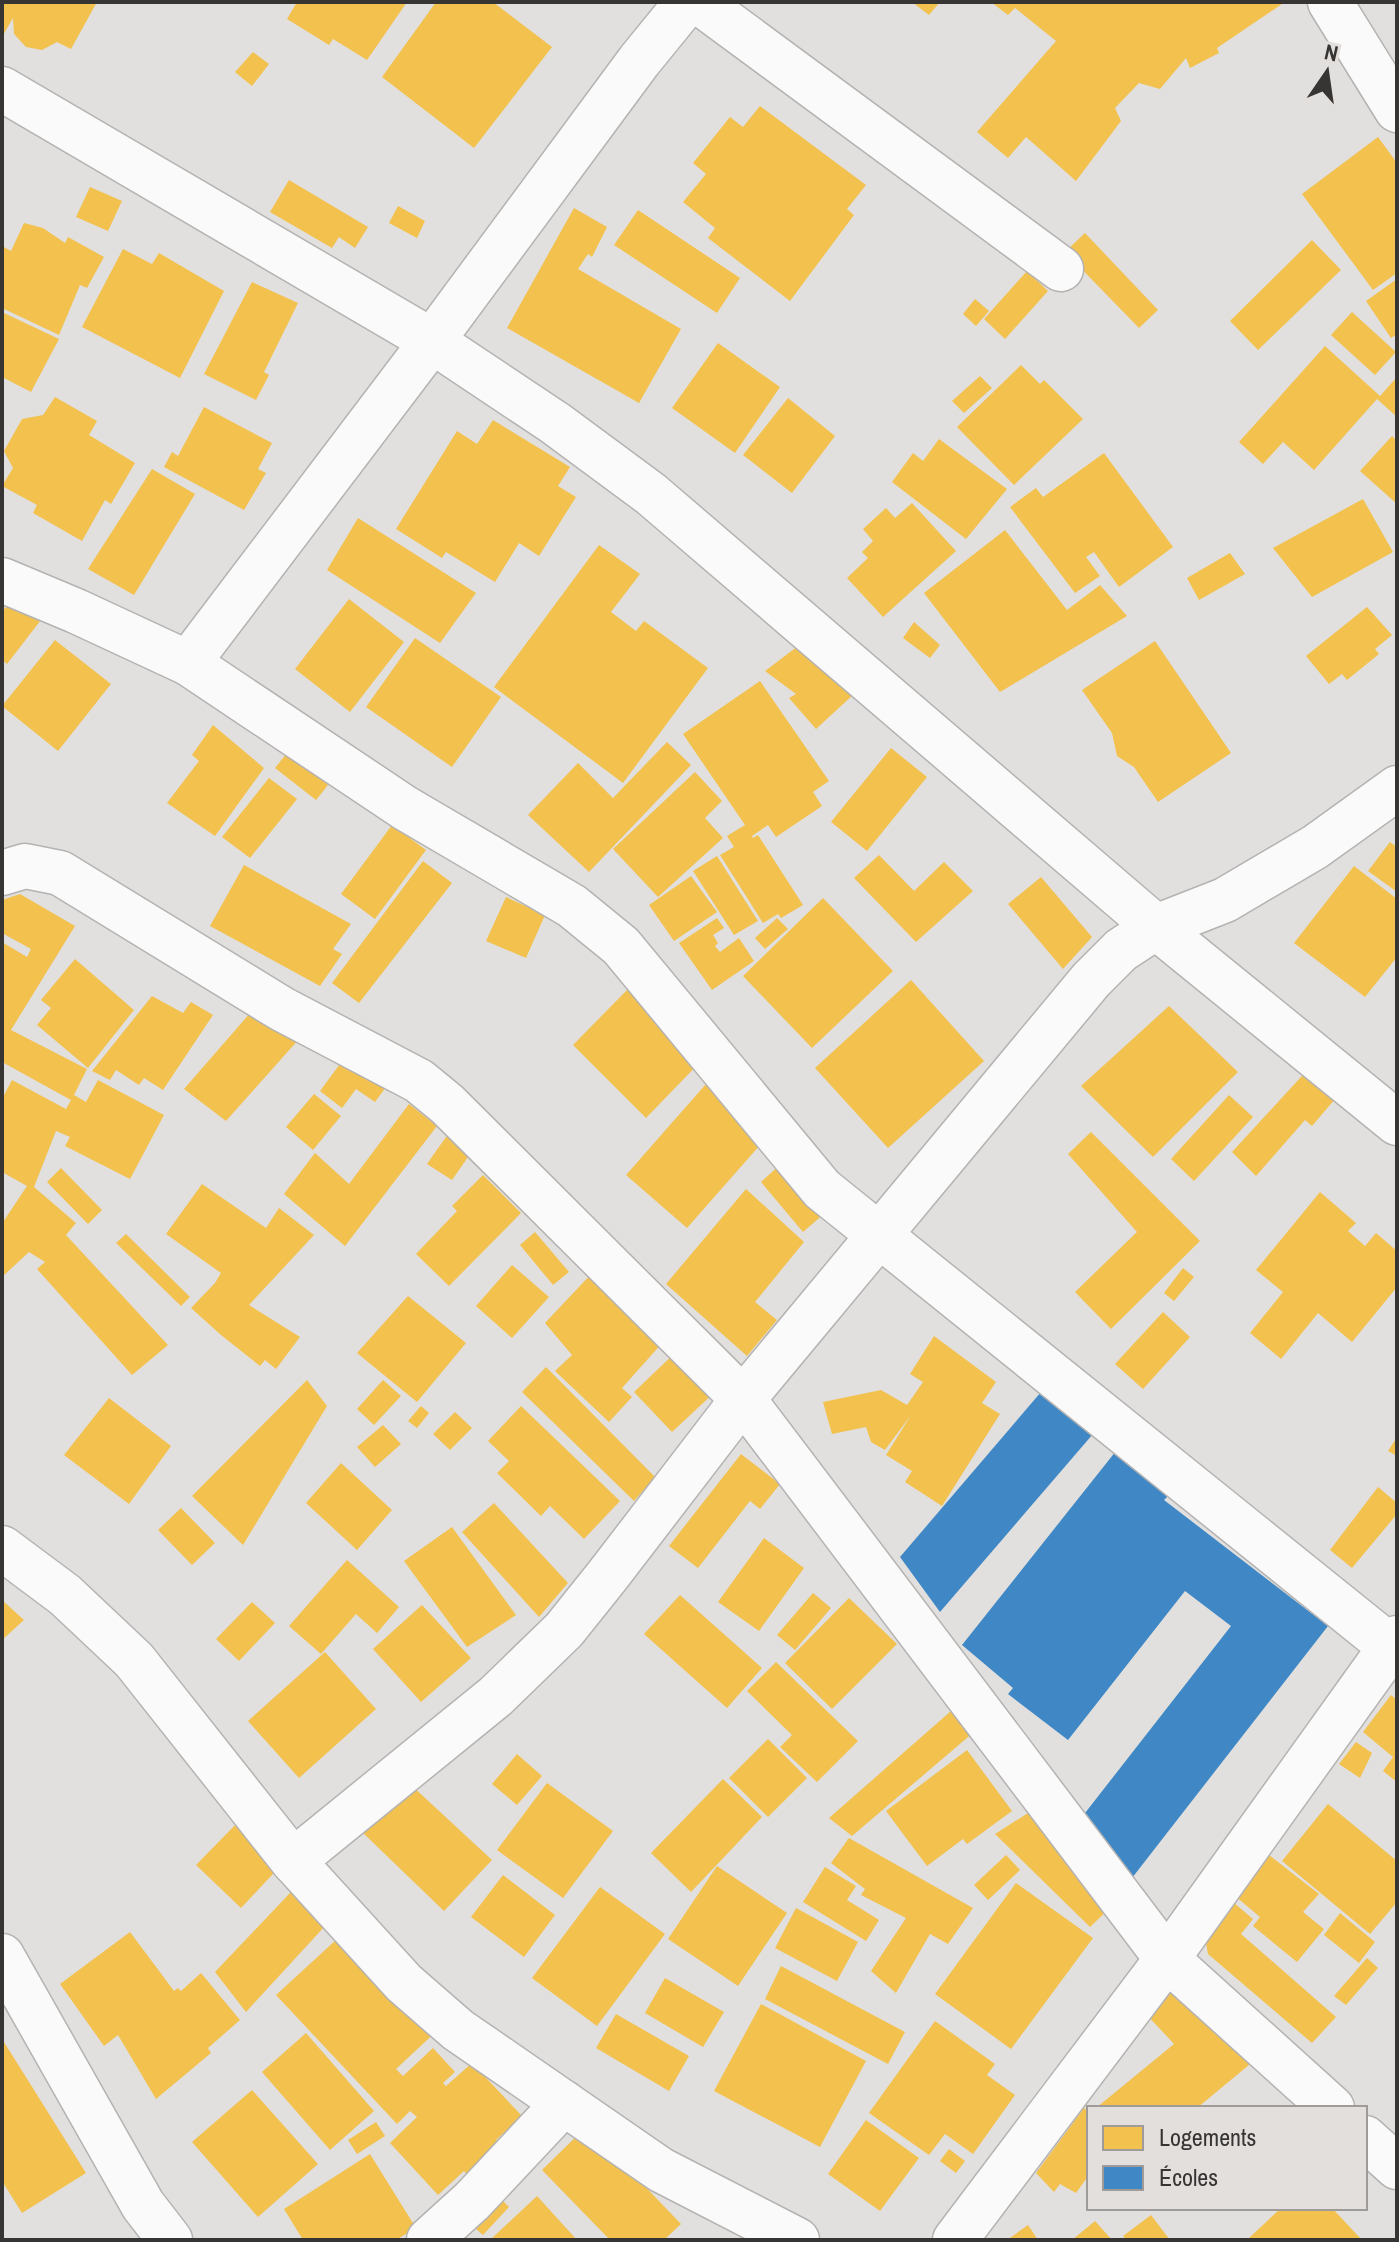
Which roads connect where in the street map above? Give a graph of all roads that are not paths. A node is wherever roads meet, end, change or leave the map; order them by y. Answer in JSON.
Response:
{"nodes":[{"id":1,"x":687,"y":2,"type":"edge"},
{"id":2,"x":699,"y":2,"type":"edge"},
{"id":3,"x":1330,"y":2,"type":"edge"},
{"id":4,"x":2,"y":89,"type":"edge"},
{"id":5,"x":1397,"y":110,"type":"edge"},
{"id":6,"x":1061,"y":269,"type":"dead end"},
{"id":7,"x":432,"y":341,"type":"junction"},
{"id":8,"x":2,"y":580,"type":"edge"},
{"id":9,"x":188,"y":663,"type":"junction"},
{"id":10,"x":1397,"y":788,"type":"edge"},
{"id":11,"x":2,"y":873,"type":"edge"},
{"id":12,"x":1156,"y":927,"type":"junction"},
{"id":13,"x":1397,"y":1123,"type":"edge"},
{"id":14,"x":881,"y":1235,"type":"junction"},
{"id":15,"x":743,"y":1399,"type":"junction"},
{"id":16,"x":2,"y":1548,"type":"edge"},
{"id":17,"x":1395,"y":1646,"type":"edge"},
{"id":18,"x":293,"y":1861,"type":"junction"},
{"id":19,"x":2,"y":1956,"type":"edge"},
{"id":20,"x":1167,"y":1959,"type":"junction"},
{"id":21,"x":564,"y":2103,"type":"junction"},
{"id":22,"x":1330,"y":2106,"type":"edge"},
{"id":23,"x":1367,"y":2140,"type":"edge"},
{"id":24,"x":1397,"y":2167,"type":"edge"},
{"id":25,"x":170,"y":2240,"type":"edge"},
{"id":26,"x":429,"y":2240,"type":"edge"},
{"id":27,"x":797,"y":2240,"type":"edge"},
{"id":28,"x":955,"y":2240,"type":"edge"}],
"edges":[{"from":1,"to":7,"type":"street"},
{"from":2,"to":6,"type":"street"},
{"from":3,"to":5,"type":"street"},
{"from":4,"to":7,"type":"street"},
{"from":7,"to":9,"type":"street"},
{"from":7,"to":12,"type":"street"},
{"from":8,"to":9,"type":"street"},
{"from":9,"to":14,"type":"street"},
{"from":10,"to":12,"type":"street"},
{"from":11,"to":15,"type":"street"},
{"from":12,"to":13,"type":"street"},
{"from":12,"to":14,"type":"street"},
{"from":14,"to":15,"type":"street"},
{"from":14,"to":17,"type":"street"},
{"from":15,"to":18,"type":"street"},
{"from":15,"to":20,"type":"street"},
{"from":16,"to":18,"type":"street"},
{"from":17,"to":20,"type":"street"},
{"from":18,"to":21,"type":"street"},
{"from":19,"to":25,"type":"street"},
{"from":20,"to":22,"type":"street"},
{"from":20,"to":28,"type":"street"},
{"from":21,"to":26,"type":"street"},
{"from":21,"to":27,"type":"street"},
{"from":23,"to":24,"type":"street"}]}
